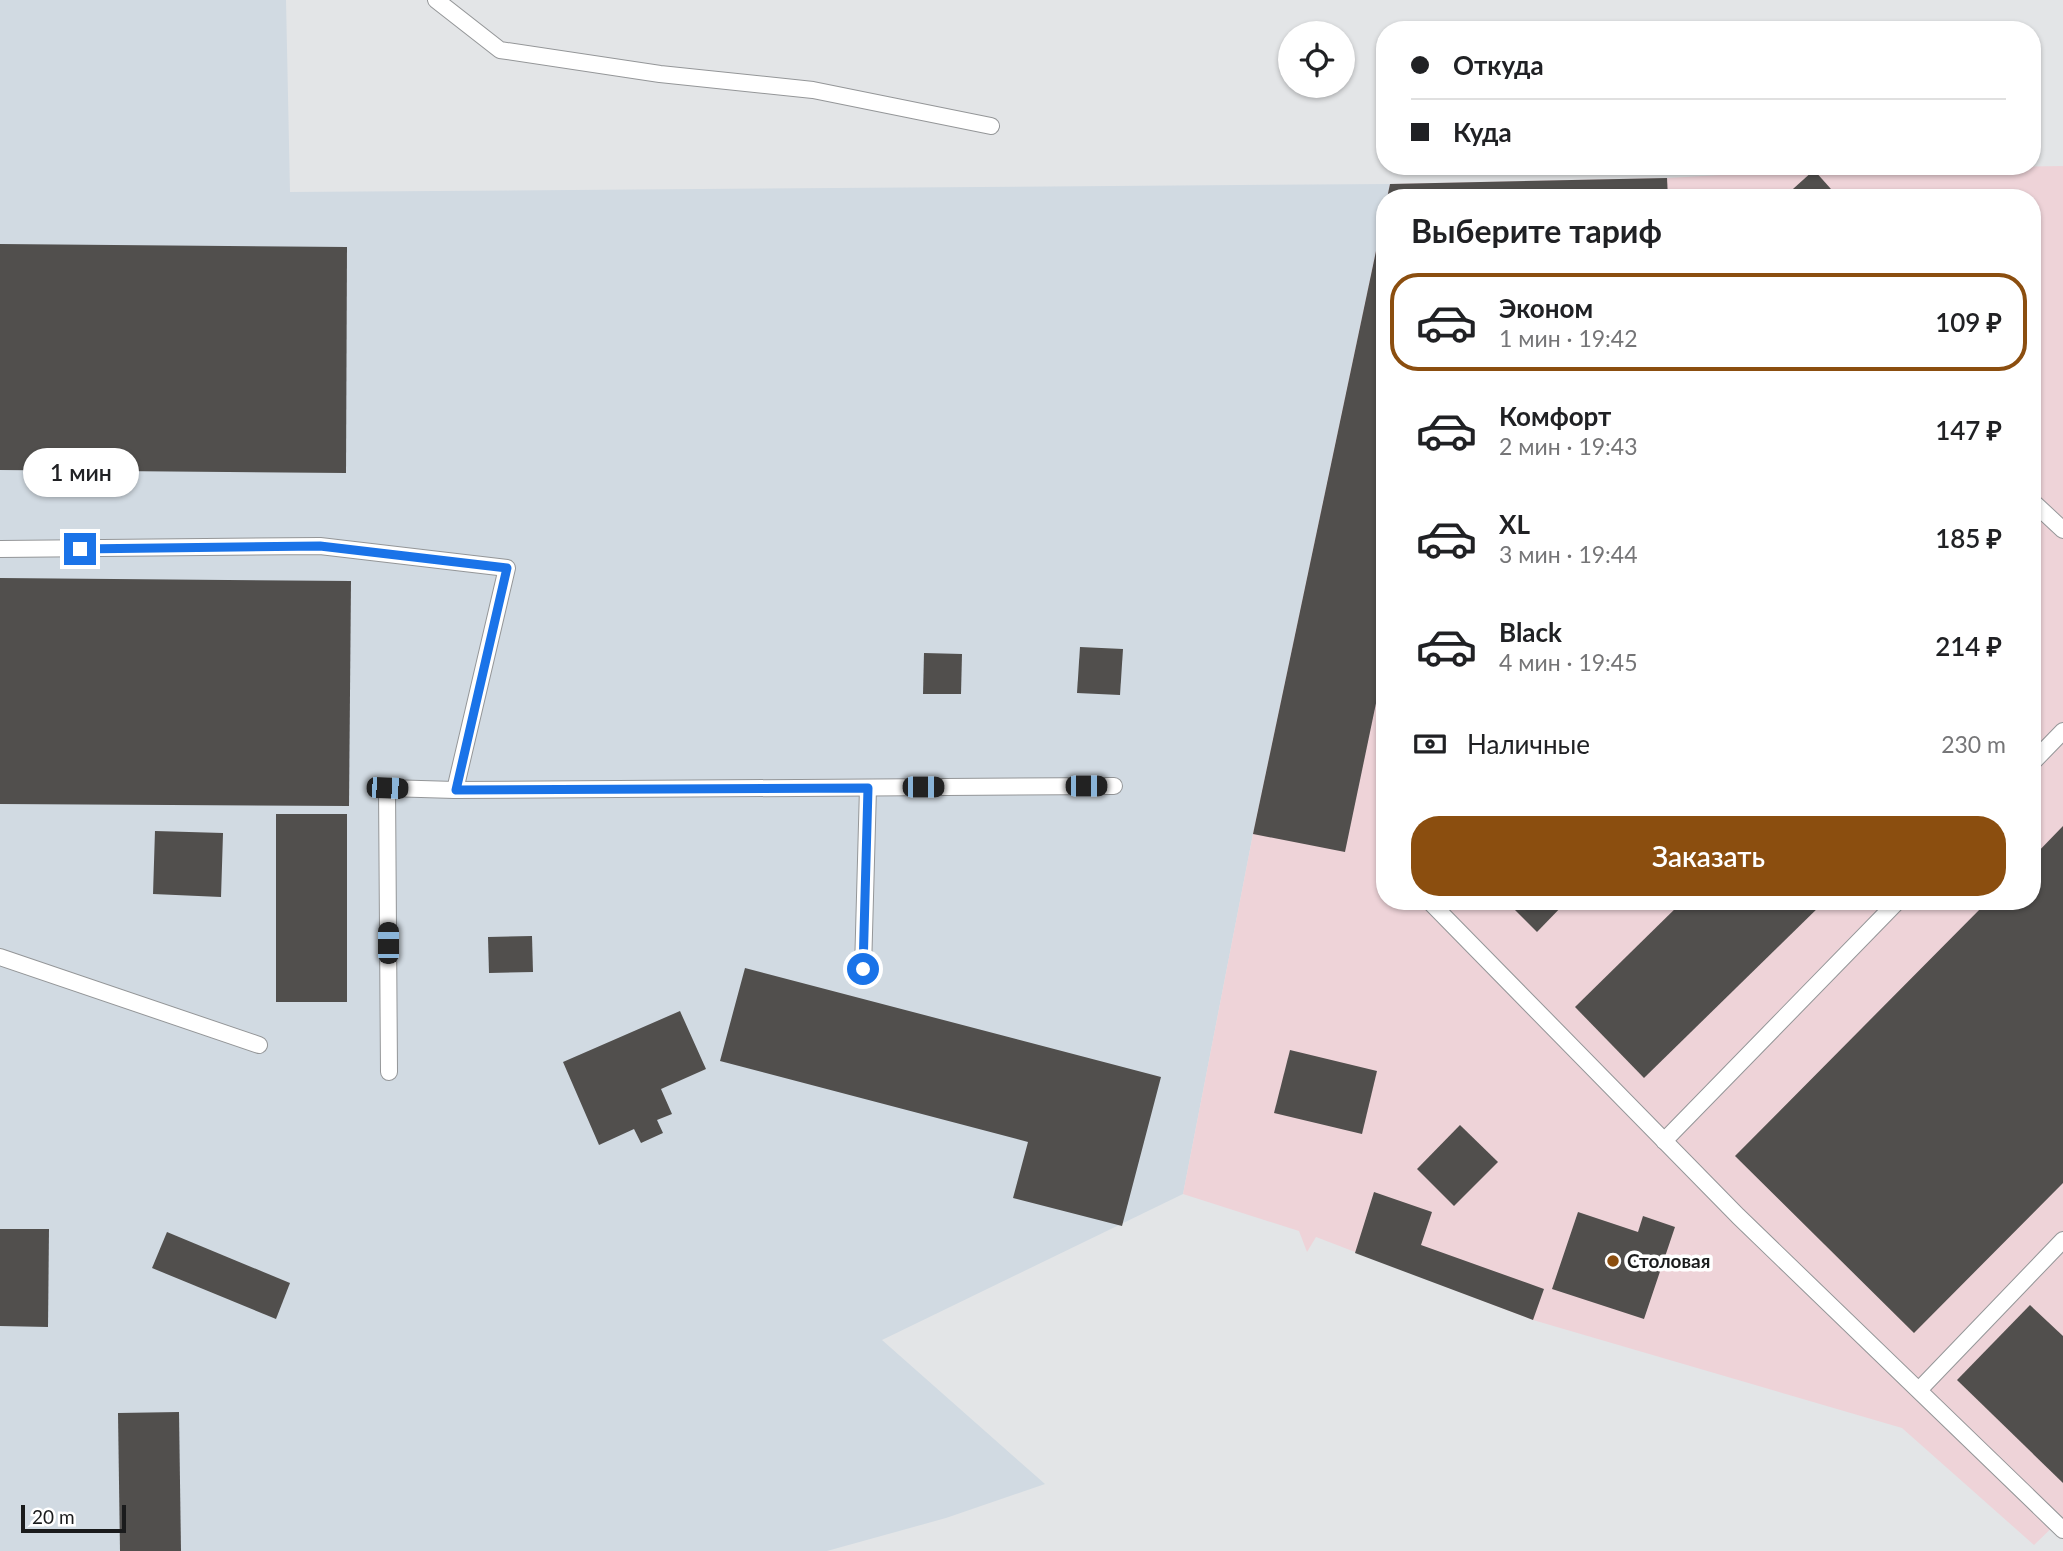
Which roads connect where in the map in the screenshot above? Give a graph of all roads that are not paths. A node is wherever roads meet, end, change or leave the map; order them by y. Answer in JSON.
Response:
{"nodes":[{"id":1,"x":436,"y":0,"type":"edge"},
{"id":2,"x":991,"y":126,"type":"dead end"},
{"id":3,"x":2041,"y":509,"type":"edge"},
{"id":4,"x":2063,"y":530,"type":"edge"},
{"id":5,"x":0,"y":549,"type":"edge"},
{"id":6,"x":2063,"y":731,"type":"edge"},
{"id":7,"x":2041,"y":754,"type":"edge"},
{"id":8,"x":1114,"y":786,"type":"dead end"},
{"id":9,"x":868,"y":788,"type":"junction"},
{"id":10,"x":456,"y":790,"type":"junction"},
{"id":11,"x":1438,"y":910,"type":"edge"},
{"id":12,"x":1889,"y":910,"type":"edge"},
{"id":13,"x":0,"y":957,"type":"edge"},
{"id":14,"x":863,"y":969,"type":"dead end"},
{"id":15,"x":259,"y":1045,"type":"dead end"},
{"id":16,"x":389,"y":1072,"type":"dead end"},
{"id":17,"x":1664,"y":1141,"type":"junction"},
{"id":18,"x":2063,"y":1240,"type":"edge"},
{"id":19,"x":1919,"y":1390,"type":"junction"},
{"id":20,"x":2063,"y":1530,"type":"edge"}],
"edges":[{"from":1,"to":2,"type":"lane"},
{"from":3,"to":4,"type":"lane"},
{"from":5,"to":10,"type":"lane"},
{"from":6,"to":7,"type":"lane"},
{"from":8,"to":9,"type":"lane"},
{"from":9,"to":10,"type":"lane"},
{"from":9,"to":14,"type":"lane"},
{"from":10,"to":16,"type":"lane"},
{"from":11,"to":17,"type":"lane"},
{"from":12,"to":17,"type":"lane"},
{"from":13,"to":15,"type":"lane"},
{"from":17,"to":19,"type":"lane"},
{"from":18,"to":19,"type":"lane"},
{"from":19,"to":20,"type":"lane"}]}
